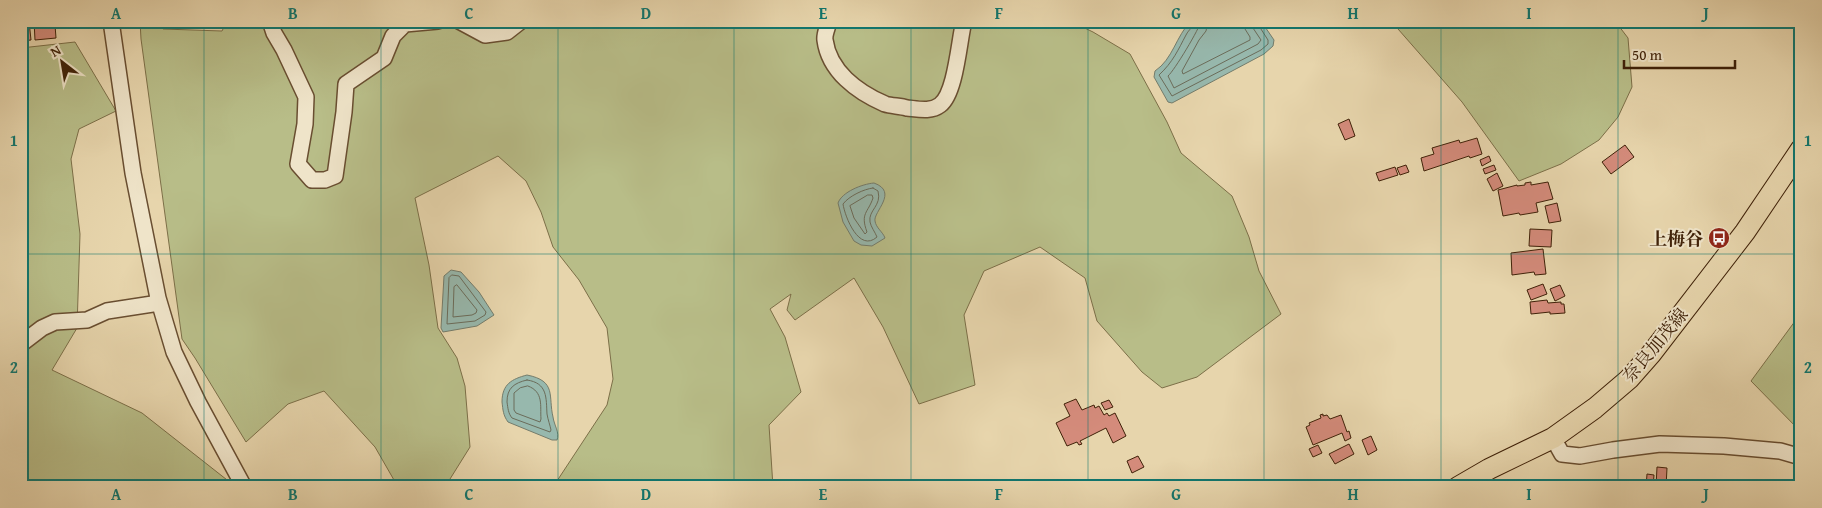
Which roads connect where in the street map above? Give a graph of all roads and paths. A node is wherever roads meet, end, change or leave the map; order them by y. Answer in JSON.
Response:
{"nodes":[{"id":1,"x":111,"y":21,"type":"edge"},
{"id":2,"x":270,"y":21,"type":"edge"},
{"id":3,"x":438,"y":21,"type":"edge"},
{"id":4,"x":459,"y":21,"type":"edge"},
{"id":5,"x":521,"y":21,"type":"edge"},
{"id":6,"x":829,"y":21,"type":"edge"},
{"id":7,"x":964,"y":21,"type":"edge"},
{"id":8,"x":404,"y":22,"type":"edge"},
{"id":9,"x":1801,"y":149,"type":"edge"},
{"id":10,"x":159,"y":303,"type":"junction"},
{"id":11,"x":21,"y":344,"type":"edge"},
{"id":12,"x":1553,"y":438,"type":"junction"},
{"id":13,"x":1801,"y":457,"type":"edge"},
{"id":14,"x":244,"y":487,"type":"edge"},
{"id":15,"x":1458,"y":487,"type":"edge"}],
"edges":[{"from":1,"to":10,"type":"street"},
{"from":2,"to":8,"type":"street"},
{"from":3,"to":8,"type":"street"},
{"from":4,"to":5,"type":"street"},
{"from":6,"to":7,"type":"street"},
{"from":9,"to":12,"type":"main road","name":"奈良加茂線"},
{"from":10,"to":11,"type":"street"},
{"from":10,"to":14,"type":"street"},
{"from":12,"to":13,"type":"street"},
{"from":12,"to":15,"type":"main road","name":"奈良加茂線"}]}
